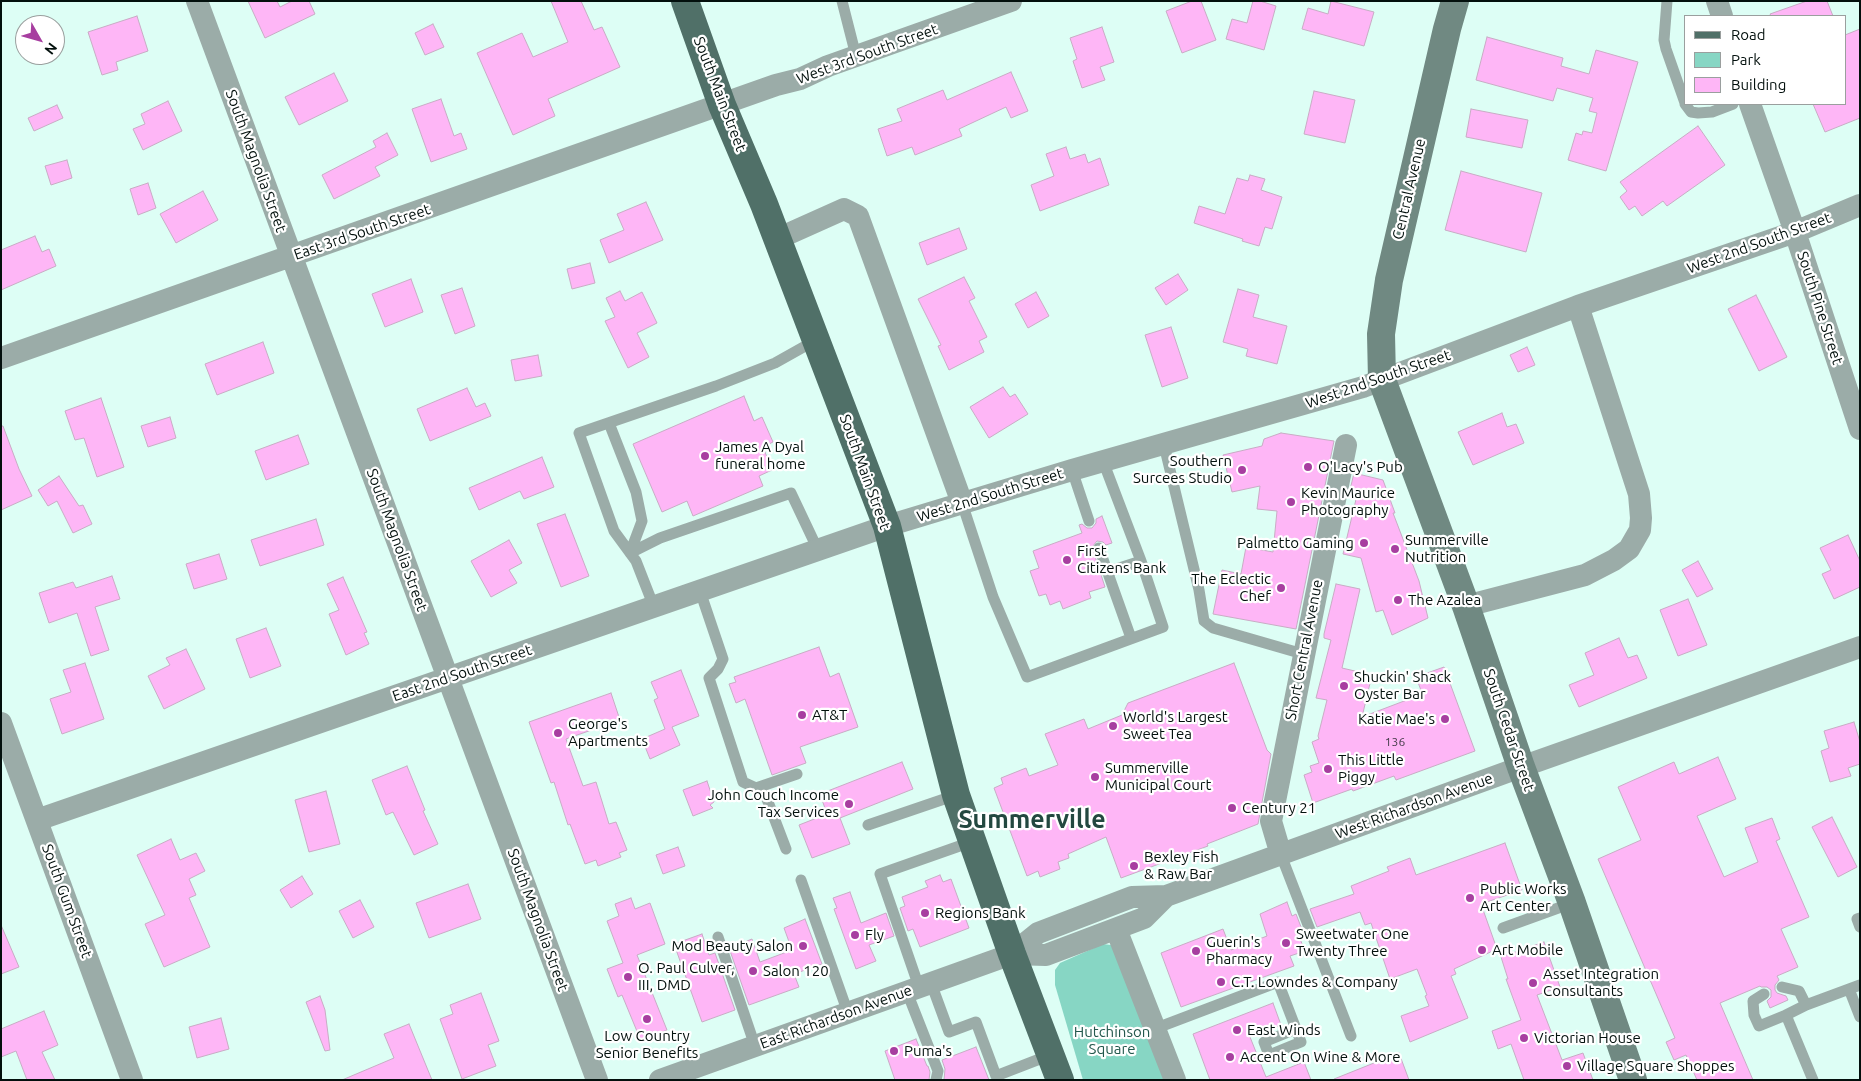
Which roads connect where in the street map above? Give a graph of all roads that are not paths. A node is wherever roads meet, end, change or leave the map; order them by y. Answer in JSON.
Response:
{"nodes":[{"id":1,"x":197,"y":1,"type":"edge"},
{"id":2,"x":685,"y":1,"type":"edge"},
{"id":3,"x":842,"y":1,"type":"edge"},
{"id":4,"x":1011,"y":1,"type":"edge"},
{"id":5,"x":1455,"y":1,"type":"edge"},
{"id":6,"x":1667,"y":1,"type":"edge"},
{"id":7,"x":1717,"y":1,"type":"edge"},
{"id":8,"x":1722,"y":15,"type":"edge"},
{"id":9,"x":856,"y":56,"type":"junction"},
{"id":10,"x":1684,"y":101,"type":"edge"},
{"id":11,"x":722,"y":105,"type":"junction"},
{"id":12,"x":1686,"y":105,"type":"edge"},
{"id":13,"x":1730,"y":105,"type":"edge"},
{"id":14,"x":1750,"y":105,"type":"edge"},
{"id":15,"x":1860,"y":206,"type":"edge"},
{"id":16,"x":1795,"y":232,"type":"junction"},
{"id":17,"x":777,"y":240,"type":"junction"},
{"id":18,"x":292,"y":256,"type":"junction"},
{"id":19,"x":1578,"y":306,"type":"junction"},
{"id":20,"x":816,"y":340,"type":"junction"},
{"id":21,"x":1,"y":358,"type":"edge"},
{"id":22,"x":1382,"y":380,"type":"junction"},
{"id":23,"x":1856,"y":406,"type":"edge"},
{"id":24,"x":609,"y":423,"type":"junction"},
{"id":25,"x":1860,"y":429,"type":"edge"},
{"id":26,"x":1164,"y":445,"type":"junction"},
{"id":27,"x":1346,"y":445,"type":"dead end"},
{"id":28,"x":1103,"y":461,"type":"junction"},
{"id":29,"x":1072,"y":470,"type":"junction"},
{"id":30,"x":962,"y":503,"type":"junction"},
{"id":31,"x":1088,"y":522,"type":"dead end"},
{"id":32,"x":887,"y":526,"type":"junction"},
{"id":33,"x":1099,"y":548,"type":"dead end"},
{"id":34,"x":818,"y":550,"type":"junction"},
{"id":35,"x":630,"y":554,"type":"junction"},
{"id":36,"x":1141,"y":561,"type":"junction"},
{"id":37,"x":1107,"y":572,"type":"junction"},
{"id":38,"x":700,"y":591,"type":"junction"},
{"id":39,"x":1466,"y":606,"type":"junction"},
{"id":40,"x":654,"y":607,"type":"junction"},
{"id":41,"x":1131,"y":638,"type":"junction"},
{"id":42,"x":1860,"y":647,"type":"edge"},
{"id":43,"x":1304,"y":650,"type":"junction"},
{"id":44,"x":448,"y":678,"type":"junction"},
{"id":45,"x":1,"y":723,"type":"edge"},
{"id":46,"x":1521,"y":767,"type":"junction"},
{"id":47,"x":797,"y":774,"type":"dead end"},
{"id":48,"x":762,"y":786,"type":"junction"},
{"id":49,"x":956,"y":794,"type":"junction"},
{"id":50,"x":37,"y":820,"type":"junction"},
{"id":51,"x":868,"y":825,"type":"dead end"},
{"id":52,"x":971,"y":842,"type":"junction"},
{"id":53,"x":786,"y":849,"type":"dead end"},
{"id":54,"x":1281,"y":855,"type":"junction"},
{"id":55,"x":801,"y":880,"type":"dead end"},
{"id":56,"x":1166,"y":896,"type":"junction"},
{"id":57,"x":1572,"y":903,"type":"junction"},
{"id":58,"x":1860,"y":918,"type":"edge"},
{"id":59,"x":1860,"y":927,"type":"edge"},
{"id":60,"x":1503,"y":928,"type":"dead end"},
{"id":61,"x":1116,"y":929,"type":"junction"},
{"id":62,"x":718,"y":937,"type":"dead end"},
{"id":63,"x":1012,"y":954,"type":"junction"},
{"id":64,"x":919,"y":987,"type":"junction"},
{"id":65,"x":1782,"y":987,"type":"dead end"},
{"id":66,"x":1854,"y":987,"type":"edge"},
{"id":67,"x":1764,"y":994,"type":"dead end"},
{"id":68,"x":1806,"y":1005,"type":"junction"},
{"id":69,"x":848,"y":1013,"type":"junction"},
{"id":70,"x":1786,"y":1015,"type":"junction"},
{"id":71,"x":1860,"y":1017,"type":"edge"},
{"id":72,"x":1154,"y":1029,"type":"junction"},
{"id":73,"x":1296,"y":1029,"type":"dead end"},
{"id":74,"x":1352,"y":1036,"type":"dead end"},
{"id":75,"x":755,"y":1046,"type":"junction"},
{"id":76,"x":1050,"y":1055,"type":"junction"},
{"id":77,"x":132,"y":1080,"type":"edge"},
{"id":78,"x":597,"y":1080,"type":"edge"},
{"id":79,"x":660,"y":1080,"type":"edge"},
{"id":80,"x":936,"y":1080,"type":"edge"},
{"id":81,"x":1060,"y":1080,"type":"edge"},
{"id":82,"x":1175,"y":1080,"type":"edge"},
{"id":83,"x":1633,"y":1080,"type":"edge"},
{"id":84,"x":1813,"y":1080,"type":"edge"}],
"edges":[{"from":1,"to":18,"type":"street","name":"South Magnolia Street"},
{"from":2,"to":11,"type":"main road","name":"South Main Street"},
{"from":3,"to":9,"type":"lane"},
{"from":4,"to":9,"type":"street","name":"West 3rd South Street"},
{"from":5,"to":22,"type":"street","name":"Central Avenue"},
{"from":6,"to":10,"type":"lane"},
{"from":7,"to":8,"type":"street"},
{"from":9,"to":11,"type":"street","name":"West 3rd South Street"},
{"from":11,"to":17,"type":"main road","name":"South Main Street"},
{"from":11,"to":18,"type":"street","name":"East 3rd South Street"},
{"from":12,"to":13,"type":"lane"},
{"from":14,"to":16,"type":"street","name":"South Pine Street"},
{"from":15,"to":16,"type":"street","name":"West 2nd South Street"},
{"from":16,"to":19,"type":"street","name":"West 2nd South Street"},
{"from":16,"to":23,"type":"street","name":"South Pine Street"},
{"from":17,"to":20,"type":"main road","name":"South Main Street"},
{"from":17,"to":30,"type":"street"},
{"from":18,"to":21,"type":"street","name":"East 3rd South Street"},
{"from":18,"to":44,"type":"street","name":"South Magnolia Street"},
{"from":19,"to":22,"type":"street","name":"West 2nd South Street"},
{"from":19,"to":39,"type":"street"},
{"from":20,"to":24,"type":"lane"},
{"from":20,"to":32,"type":"main road","name":"South Main Street"},
{"from":22,"to":26,"type":"street","name":"West 2nd South Street"},
{"from":22,"to":39,"type":"street","name":"South Cedar Street"},
{"from":23,"to":25,"type":"street","name":"South Pine Street"},
{"from":24,"to":35,"type":"lane"},
{"from":24,"to":35,"type":"lane"},
{"from":26,"to":28,"type":"street","name":"West 2nd South Street"},
{"from":26,"to":43,"type":"lane"},
{"from":27,"to":43,"type":"street","name":"Short Central Avenue"},
{"from":28,"to":29,"type":"street","name":"West 2nd South Street"},
{"from":28,"to":36,"type":"lane"},
{"from":29,"to":30,"type":"street","name":"West 2nd South Street"},
{"from":29,"to":31,"type":"lane"},
{"from":30,"to":32,"type":"street","name":"West 2nd South Street"},
{"from":30,"to":41,"type":"lane"},
{"from":32,"to":34,"type":"street","name":"East 2nd South Street"},
{"from":32,"to":49,"type":"main road","name":"South Main Street"},
{"from":33,"to":37,"type":"lane"},
{"from":34,"to":35,"type":"lane"},
{"from":34,"to":38,"type":"street","name":"East 2nd South Street"},
{"from":35,"to":40,"type":"lane"},
{"from":36,"to":37,"type":"lane"},
{"from":36,"to":41,"type":"lane"},
{"from":37,"to":41,"type":"lane"},
{"from":38,"to":40,"type":"street","name":"East 2nd South Street"},
{"from":38,"to":48,"type":"lane"},
{"from":39,"to":46,"type":"street","name":"South Cedar Street"},
{"from":40,"to":44,"type":"street","name":"East 2nd South Street"},
{"from":42,"to":46,"type":"street","name":"West Richardson Avenue"},
{"from":43,"to":54,"type":"street","name":"Short Central Avenue"},
{"from":44,"to":50,"type":"street","name":"East 2nd South Street"},
{"from":44,"to":78,"type":"street","name":"South Magnolia Street"},
{"from":45,"to":50,"type":"street","name":"South Gum Street"},
{"from":46,"to":54,"type":"street","name":"West Richardson Avenue"},
{"from":46,"to":57,"type":"street","name":"South Cedar Street"},
{"from":47,"to":48,"type":"lane"},
{"from":48,"to":53,"type":"lane"},
{"from":49,"to":51,"type":"lane"},
{"from":49,"to":52,"type":"main road","name":"South Main Street"},
{"from":50,"to":77,"type":"street","name":"South Gum Street"},
{"from":52,"to":63,"type":"main road","name":"South Main Street"},
{"from":52,"to":64,"type":"lane"},
{"from":54,"to":56,"type":"street","name":"West Richardson Avenue"},
{"from":54,"to":74,"type":"lane"},
{"from":55,"to":69,"type":"lane"},
{"from":56,"to":61,"type":"street","name":"West Richardson Avenue"},
{"from":56,"to":63,"type":"street","name":"West Richardson Avenue"},
{"from":57,"to":60,"type":"lane"},
{"from":57,"to":83,"type":"street","name":"South Cedar Street"},
{"from":58,"to":59,"type":"lane"},
{"from":61,"to":63,"type":"street","name":"West Richardson Avenue"},
{"from":61,"to":72,"type":"street"},
{"from":62,"to":75,"type":"lane"},
{"from":63,"to":64,"type":"street","name":"East Richardson Avenue"},
{"from":63,"to":76,"type":"main road","name":"South Main Street"},
{"from":64,"to":69,"type":"street","name":"East Richardson Avenue"},
{"from":64,"to":76,"type":"lane"},
{"from":64,"to":80,"type":"lane"},
{"from":65,"to":68,"type":"lane"},
{"from":66,"to":68,"type":"lane"},
{"from":66,"to":71,"type":"lane"},
{"from":67,"to":70,"type":"lane"},
{"from":68,"to":70,"type":"lane"},
{"from":69,"to":75,"type":"street","name":"East Richardson Avenue"},
{"from":70,"to":84,"type":"lane"},
{"from":72,"to":73,"type":"lane"},
{"from":72,"to":82,"type":"street"},
{"from":75,"to":79,"type":"street","name":"East Richardson Avenue"},
{"from":76,"to":81,"type":"main road","name":"South Main Street"}]}
